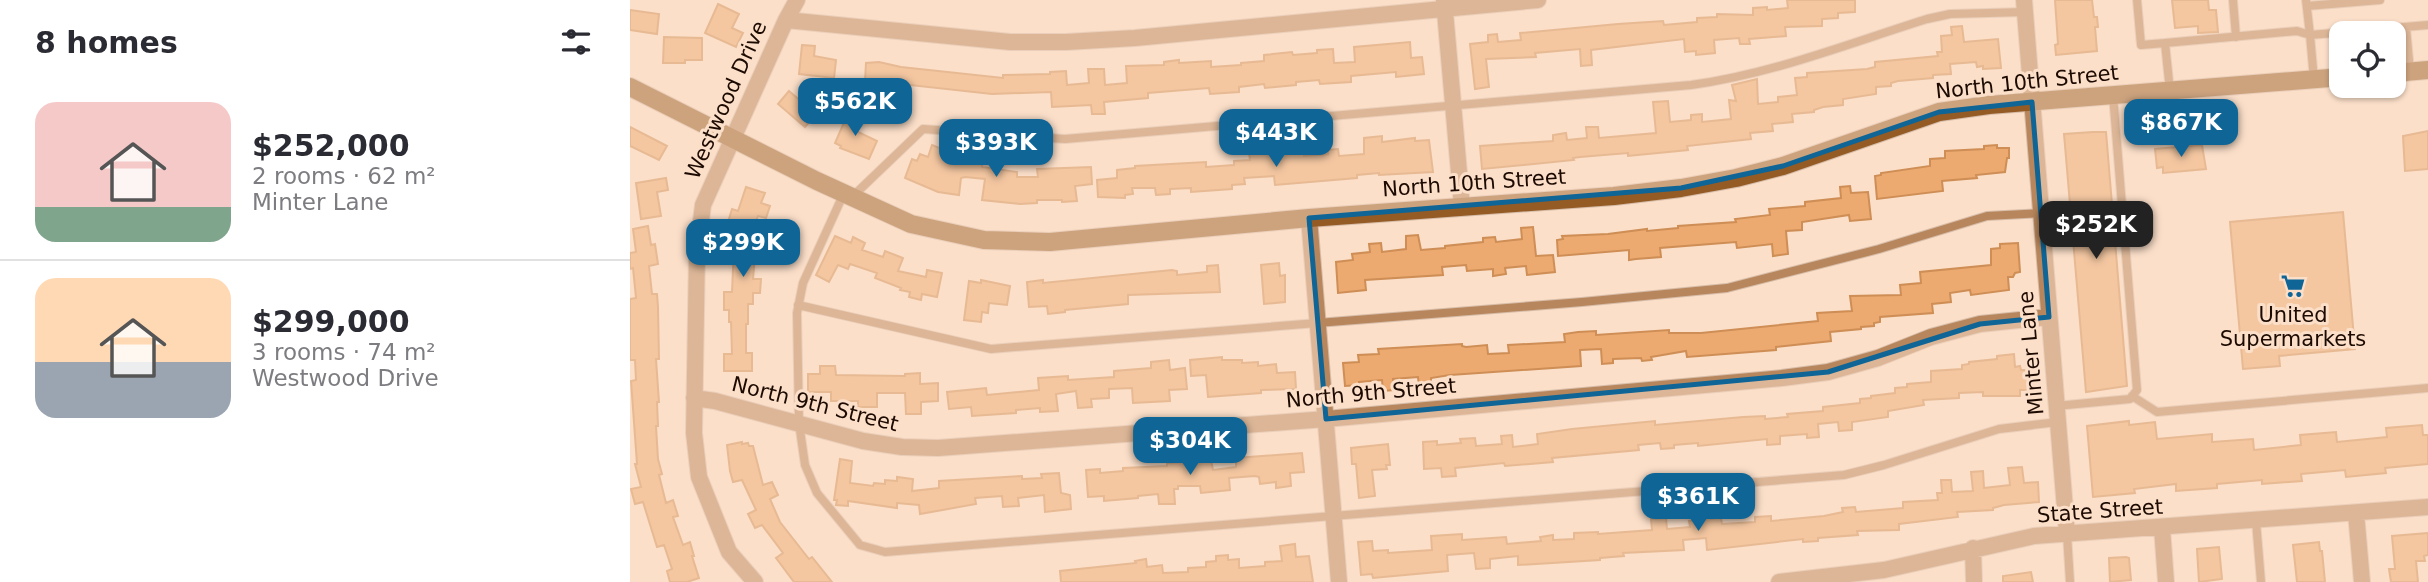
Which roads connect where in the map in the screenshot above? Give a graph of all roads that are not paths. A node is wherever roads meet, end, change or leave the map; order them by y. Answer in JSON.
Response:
{"nodes":[{"id":1,"x":797,"y":0,"type":"edge"},
{"id":2,"x":1538,"y":0,"type":"edge"},
{"id":3,"x":2137,"y":0,"type":"edge"},
{"id":4,"x":2233,"y":0,"type":"edge"},
{"id":5,"x":2380,"y":0,"type":"edge"},
{"id":6,"x":2307,"y":3,"type":"edge"},
{"id":7,"x":1445,"y":4,"type":"edge"},
{"id":8,"x":2025,"y":6,"type":"edge"},
{"id":9,"x":786,"y":20,"type":"junction"},
{"id":10,"x":2428,"y":25,"type":"edge"},
{"id":11,"x":2406,"y":27,"type":"joint"},
{"id":12,"x":2329,"y":33,"type":"edge"},
{"id":13,"x":2310,"y":35,"type":"junction"},
{"id":14,"x":2236,"y":37,"type":"junction"},
{"id":15,"x":2165,"y":43,"type":"junction"},
{"id":16,"x":2411,"y":71,"type":"edge"},
{"id":17,"x":2329,"y":78,"type":"edge"},
{"id":18,"x":2314,"y":80,"type":"junction"},
{"id":19,"x":630,"y":87,"type":"edge"},
{"id":20,"x":2170,"y":91,"type":"junction"},
{"id":21,"x":2113,"y":96,"type":"junction"},
{"id":22,"x":2032,"y":102,"type":"junction"},
{"id":23,"x":1453,"y":105,"type":"junction"},
{"id":24,"x":732,"y":138,"type":"junction"},
{"id":25,"x":848,"y":195,"type":"junction"},
{"id":26,"x":1462,"y":207,"type":"junction"},
{"id":27,"x":2041,"y":213,"type":"junction"},
{"id":28,"x":1309,"y":218,"type":"junction"},
{"id":29,"x":798,"y":305,"type":"junction"},
{"id":30,"x":2049,"y":317,"type":"junction"},
{"id":31,"x":1318,"y":323,"type":"junction"},
{"id":32,"x":2428,"y":388,"type":"edge"},
{"id":33,"x":2132,"y":396,"type":"junction"},
{"id":34,"x":694,"y":398,"type":"junction"},
{"id":35,"x":2057,"y":414,"type":"junction"},
{"id":36,"x":1326,"y":419,"type":"junction"},
{"id":37,"x":799,"y":423,"type":"junction"},
{"id":38,"x":2428,"y":507,"type":"edge"},
{"id":39,"x":2356,"y":513,"type":"junction"},
{"id":40,"x":1334,"y":516,"type":"junction"},
{"id":41,"x":2256,"y":521,"type":"junction"},
{"id":42,"x":2162,"y":528,"type":"junction"},
{"id":43,"x":2067,"y":534,"type":"junction"},
{"id":44,"x":1973,"y":548,"type":"junction"},
{"id":45,"x":1878,"y":576,"type":"edge"},
{"id":46,"x":755,"y":582,"type":"edge"},
{"id":47,"x":1339,"y":582,"type":"edge"},
{"id":48,"x":1781,"y":582,"type":"edge"},
{"id":49,"x":1974,"y":582,"type":"edge"},
{"id":50,"x":2070,"y":582,"type":"edge"},
{"id":51,"x":2166,"y":582,"type":"edge"},
{"id":52,"x":2261,"y":582,"type":"edge"},
{"id":53,"x":2362,"y":582,"type":"edge"}],
"edges":[{"from":1,"to":9,"type":"street","name":"Westwood Drive"},
{"from":2,"to":7,"type":"street"},
{"from":3,"to":15,"type":"lane"},
{"from":4,"to":14,"type":"lane"},
{"from":5,"to":6,"type":"lane"},
{"from":6,"to":13,"type":"lane"},
{"from":7,"to":9,"type":"street"},
{"from":7,"to":23,"type":"street"},
{"from":8,"to":22,"type":"street","name":"Minter Lane"},
{"from":8,"to":23,"type":"lane"},
{"from":9,"to":24,"type":"street","name":"Westwood Drive"},
{"from":10,"to":11,"type":"lane"},
{"from":11,"to":16,"type":"lane"},
{"from":12,"to":13,"type":"lane"},
{"from":13,"to":14,"type":"lane"},
{"from":13,"to":18,"type":"lane"},
{"from":14,"to":15,"type":"lane"},
{"from":15,"to":20,"type":"lane"},
{"from":17,"to":18,"type":"main road","name":"North 10th Street"},
{"from":18,"to":20,"type":"main road","name":"North 10th Street"},
{"from":19,"to":24,"type":"main road","name":"North 10th Street"},
{"from":20,"to":21,"type":"main road","name":"North 10th Street"},
{"from":21,"to":22,"type":"main road","name":"North 10th Street"},
{"from":21,"to":33,"type":"lane"},
{"from":22,"to":26,"type":"main road","name":"North 10th Street"},
{"from":22,"to":27,"type":"street","name":"Minter Lane"},
{"from":23,"to":25,"type":"lane"},
{"from":23,"to":26,"type":"street"},
{"from":24,"to":25,"type":"main road","name":"North 10th Street"},
{"from":24,"to":34,"type":"street","name":"Westwood Drive"},
{"from":25,"to":28,"type":"main road","name":"North 10th Street"},
{"from":25,"to":29,"type":"lane"},
{"from":26,"to":28,"type":"main road","name":"North 10th Street"},
{"from":27,"to":30,"type":"street","name":"Minter Lane"},
{"from":27,"to":31,"type":"lane"},
{"from":28,"to":31,"type":"street"},
{"from":29,"to":31,"type":"lane"},
{"from":29,"to":37,"type":"lane"},
{"from":30,"to":35,"type":"street","name":"Minter Lane"},
{"from":30,"to":36,"type":"street","name":"North 9th Street"},
{"from":31,"to":36,"type":"street"},
{"from":32,"to":33,"type":"lane"},
{"from":33,"to":35,"type":"lane"},
{"from":34,"to":37,"type":"street","name":"North 9th Street"},
{"from":34,"to":46,"type":"street","name":"Westwood Drive"},
{"from":35,"to":40,"type":"lane"},
{"from":35,"to":43,"type":"street","name":"Minter Lane"},
{"from":36,"to":37,"type":"street","name":"North 9th Street"},
{"from":36,"to":40,"type":"street"},
{"from":37,"to":40,"type":"lane"},
{"from":38,"to":39,"type":"street","name":"State Street"},
{"from":39,"to":41,"type":"street","name":"State Street"},
{"from":39,"to":53,"type":"street"},
{"from":40,"to":47,"type":"street"},
{"from":41,"to":42,"type":"street","name":"State Street"},
{"from":41,"to":52,"type":"lane"},
{"from":42,"to":43,"type":"street","name":"State Street"},
{"from":42,"to":51,"type":"street"},
{"from":43,"to":44,"type":"street","name":"State Street"},
{"from":43,"to":50,"type":"lane"},
{"from":44,"to":45,"type":"street","name":"State Street"},
{"from":44,"to":49,"type":"street"},
{"from":45,"to":48,"type":"street","name":"State Street"}]}
